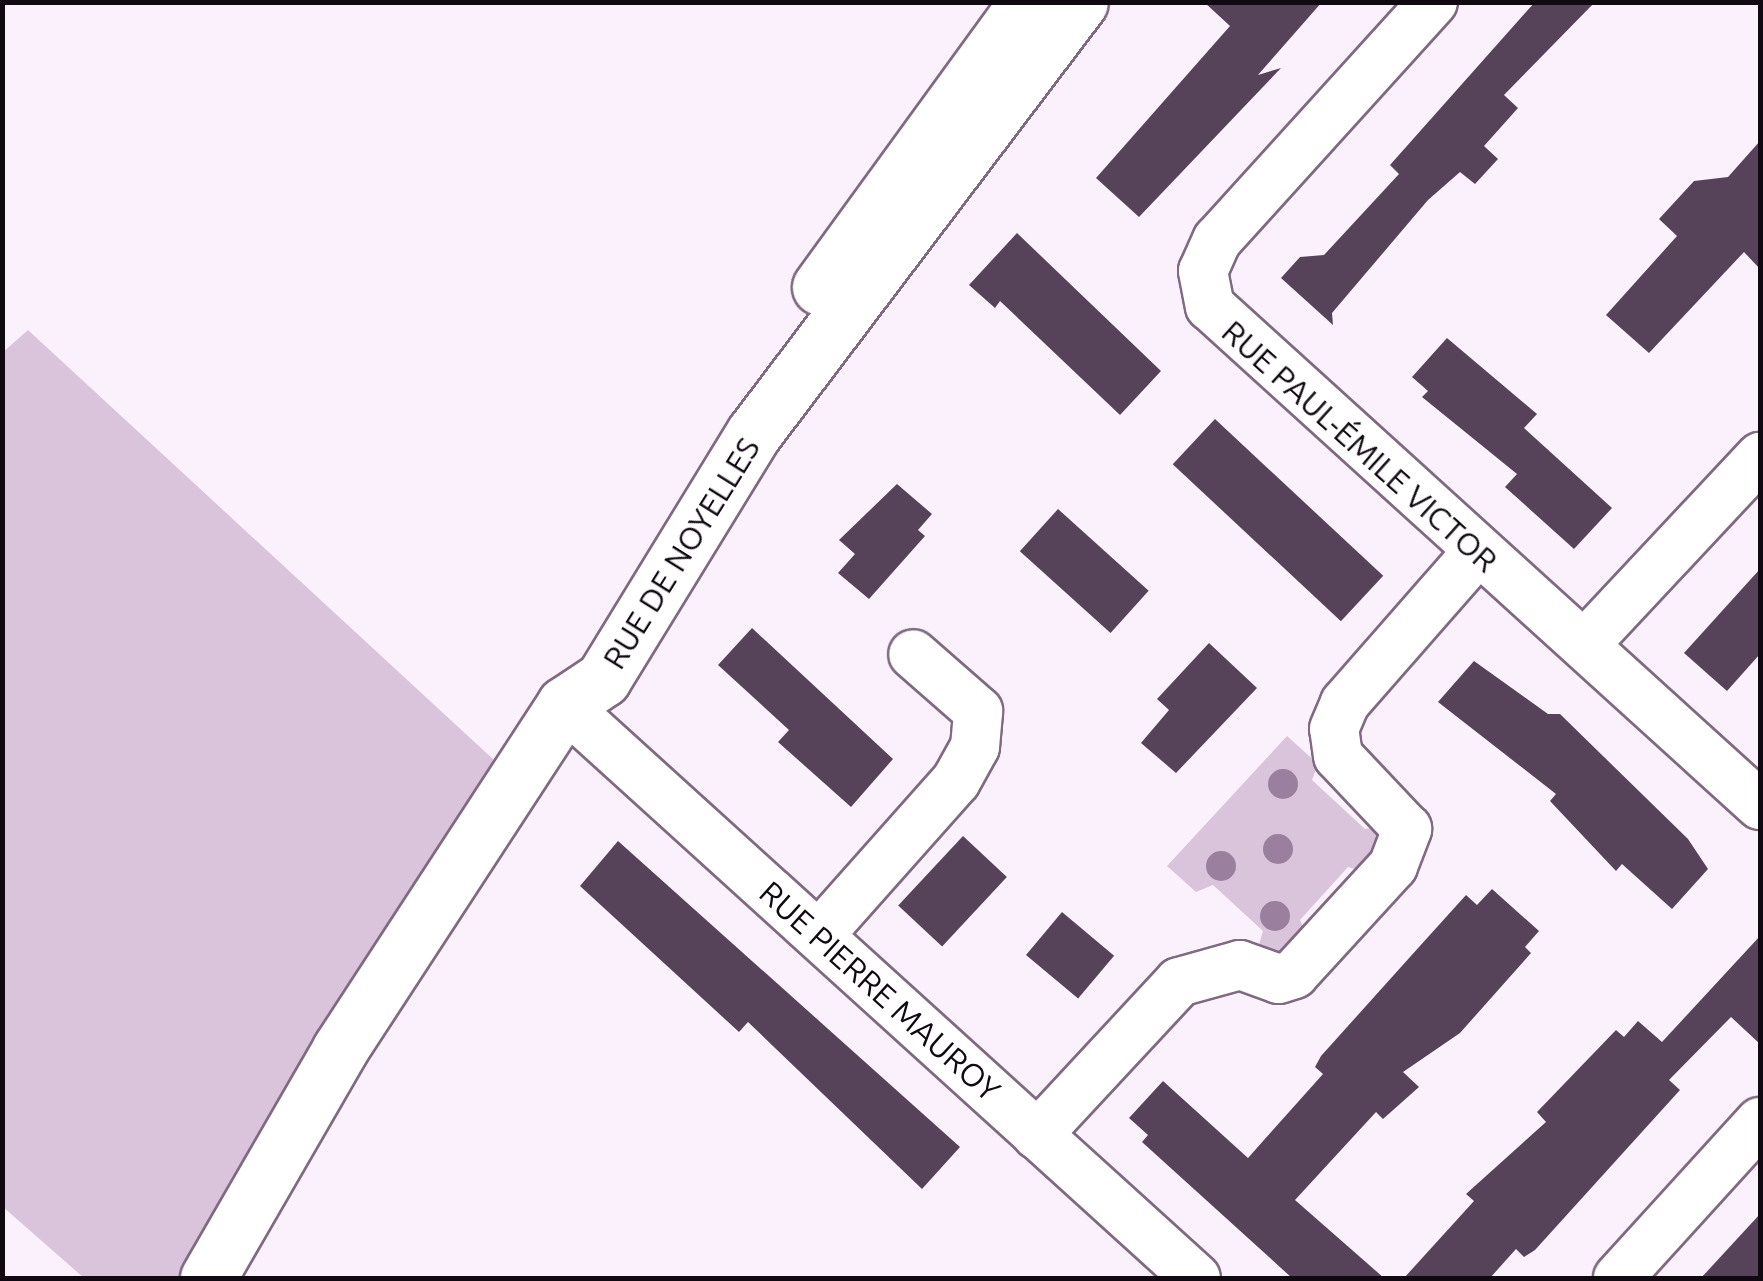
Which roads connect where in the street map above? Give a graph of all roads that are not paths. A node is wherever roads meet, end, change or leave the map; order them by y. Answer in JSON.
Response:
{"nodes":[{"id":1,"x":1433,"y":2,"type":"edge"},
{"id":2,"x":1063,"y":4,"type":"edge"},
{"id":3,"x":1760,"y":456,"type":"edge"},
{"id":4,"x":1477,"y":552,"type":"junction"},
{"id":5,"x":1586,"y":643,"type":"junction"},
{"id":6,"x":913,"y":654,"type":"dead end"},
{"id":7,"x":564,"y":705,"type":"junction"},
{"id":8,"x":1760,"y":805,"type":"edge"},
{"id":9,"x":820,"y":934,"type":"junction"},
{"id":10,"x":1760,"y":1122,"type":"edge"},
{"id":11,"x":1037,"y":1135,"type":"junction"},
{"id":12,"x":208,"y":1278,"type":"edge"},
{"id":13,"x":1196,"y":1278,"type":"edge"},
{"id":14,"x":1618,"y":1278,"type":"edge"}],
"edges":[{"from":1,"to":4,"type":"street","name":"RUE PAUL-ÉMILE VICTOR"},
{"from":2,"to":7,"type":"street","name":"RUE DE NOYELLES"},
{"from":3,"to":5,"type":"street"},
{"from":4,"to":5,"type":"street","name":"RUE PAUL-ÉMILE VICTOR"},
{"from":4,"to":11,"type":"street"},
{"from":5,"to":8,"type":"street","name":"RUE PAUL-ÉMILE VICTOR"},
{"from":6,"to":9,"type":"street"},
{"from":7,"to":9,"type":"street","name":"RUE PIERRE MAUROY"},
{"from":7,"to":12,"type":"street","name":"RUE DE NOYELLES"},
{"from":9,"to":11,"type":"street","name":"RUE PIERRE MAUROY"},
{"from":10,"to":14,"type":"street"},
{"from":11,"to":13,"type":"street","name":"RUE PIERRE MAUROY"}]}
